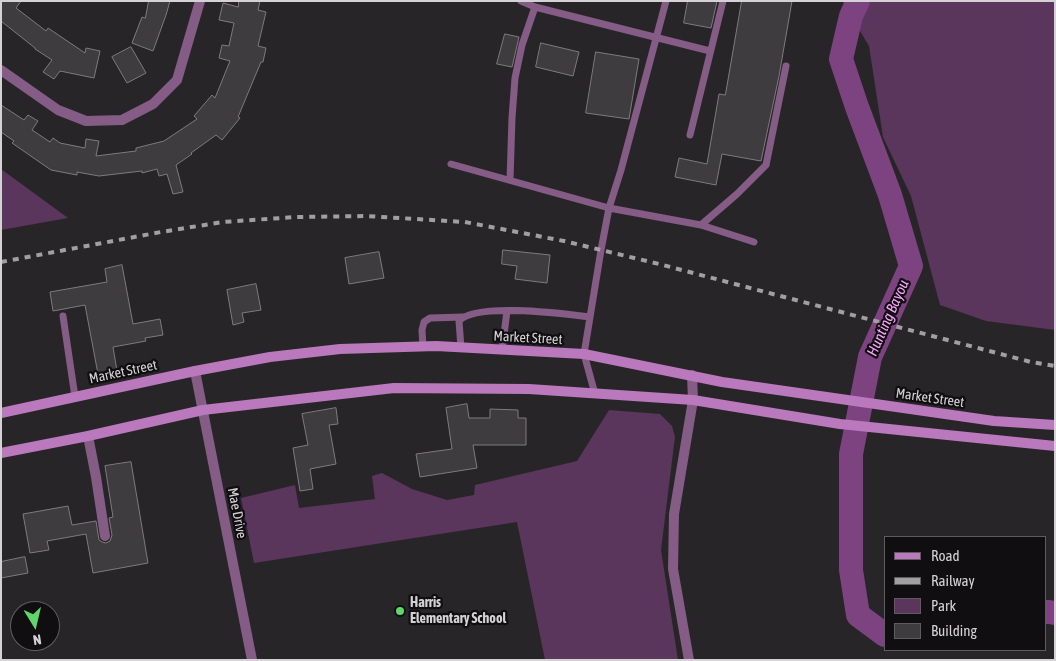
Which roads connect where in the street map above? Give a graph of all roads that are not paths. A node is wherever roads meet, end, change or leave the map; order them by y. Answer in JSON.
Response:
{"nodes":[{"id":1,"x":200,"y":1,"type":"edge"},
{"id":2,"x":522,"y":1,"type":"edge"},
{"id":3,"x":666,"y":1,"type":"edge"},
{"id":4,"x":723,"y":1,"type":"edge"},
{"id":5,"x":535,"y":7,"type":"junction"},
{"id":6,"x":656,"y":37,"type":"junction"},
{"id":7,"x":710,"y":51,"type":"junction"},
{"id":8,"x":786,"y":66,"type":"dead end"},
{"id":9,"x":1,"y":70,"type":"edge"},
{"id":10,"x":690,"y":135,"type":"dead end"},
{"id":11,"x":451,"y":164,"type":"dead end"},
{"id":12,"x":510,"y":180,"type":"junction"},
{"id":13,"x":609,"y":208,"type":"junction"},
{"id":14,"x":701,"y":225,"type":"junction"},
{"id":15,"x":754,"y":242,"type":"dead end"},
{"id":16,"x":507,"y":310,"type":"junction"},
{"id":17,"x":63,"y":316,"type":"dead end"},
{"id":18,"x":463,"y":317,"type":"junction"},
{"id":19,"x":590,"y":317,"type":"junction"},
{"id":20,"x":423,"y":347,"type":"junction"},
{"id":21,"x":461,"y":348,"type":"junction"},
{"id":22,"x":502,"y":350,"type":"junction"},
{"id":23,"x":584,"y":354,"type":"junction"},
{"id":24,"x":195,"y":371,"type":"junction"},
{"id":25,"x":692,"y":376,"type":"junction"},
{"id":26,"x":595,"y":394,"type":"junction"},
{"id":27,"x":75,"y":397,"type":"junction"},
{"id":28,"x":693,"y":400,"type":"junction"},
{"id":29,"x":203,"y":410,"type":"junction"},
{"id":30,"x":1,"y":413,"type":"edge"},
{"id":31,"x":1055,"y":426,"type":"edge"},
{"id":32,"x":88,"y":436,"type":"junction"},
{"id":33,"x":1055,"y":446,"type":"edge"},
{"id":34,"x":1,"y":453,"type":"edge"},
{"id":35,"x":105,"y":536,"type":"dead end"},
{"id":36,"x":252,"y":660,"type":"edge"},
{"id":37,"x":689,"y":660,"type":"edge"}],
"edges":[{"from":1,"to":9,"type":"street"},
{"from":2,"to":5,"type":"lane"},
{"from":3,"to":6,"type":"lane"},
{"from":4,"to":7,"type":"lane"},
{"from":5,"to":6,"type":"lane"},
{"from":5,"to":12,"type":"lane"},
{"from":6,"to":7,"type":"lane"},
{"from":6,"to":13,"type":"lane"},
{"from":7,"to":10,"type":"lane"},
{"from":8,"to":14,"type":"lane"},
{"from":11,"to":12,"type":"lane"},
{"from":12,"to":13,"type":"lane"},
{"from":13,"to":14,"type":"lane"},
{"from":13,"to":19,"type":"lane"},
{"from":14,"to":15,"type":"lane"},
{"from":16,"to":18,"type":"lane"},
{"from":16,"to":19,"type":"lane"},
{"from":16,"to":22,"type":"lane"},
{"from":17,"to":27,"type":"lane"},
{"from":18,"to":20,"type":"lane"},
{"from":18,"to":21,"type":"lane"},
{"from":19,"to":23,"type":"lane"},
{"from":20,"to":21,"type":"main road","name":"Market Street"},
{"from":20,"to":24,"type":"main road","name":"Market Street"},
{"from":21,"to":22,"type":"main road","name":"Market Street"},
{"from":22,"to":23,"type":"main road","name":"Market Street"},
{"from":23,"to":25,"type":"main road","name":"Market Street"},
{"from":23,"to":26,"type":"lane"},
{"from":24,"to":27,"type":"main road","name":"Market Street"},
{"from":24,"to":29,"type":"street","name":"Mae Drive"},
{"from":25,"to":28,"type":"street"},
{"from":25,"to":31,"type":"main road","name":"Market Street"},
{"from":26,"to":28,"type":"main road"},
{"from":26,"to":29,"type":"main road"},
{"from":27,"to":30,"type":"main road","name":"Market Street"},
{"from":28,"to":33,"type":"main road"},
{"from":28,"to":37,"type":"street"},
{"from":29,"to":32,"type":"main road"},
{"from":29,"to":36,"type":"street","name":"Mae Drive"},
{"from":32,"to":34,"type":"main road"},
{"from":32,"to":35,"type":"street"}]}
